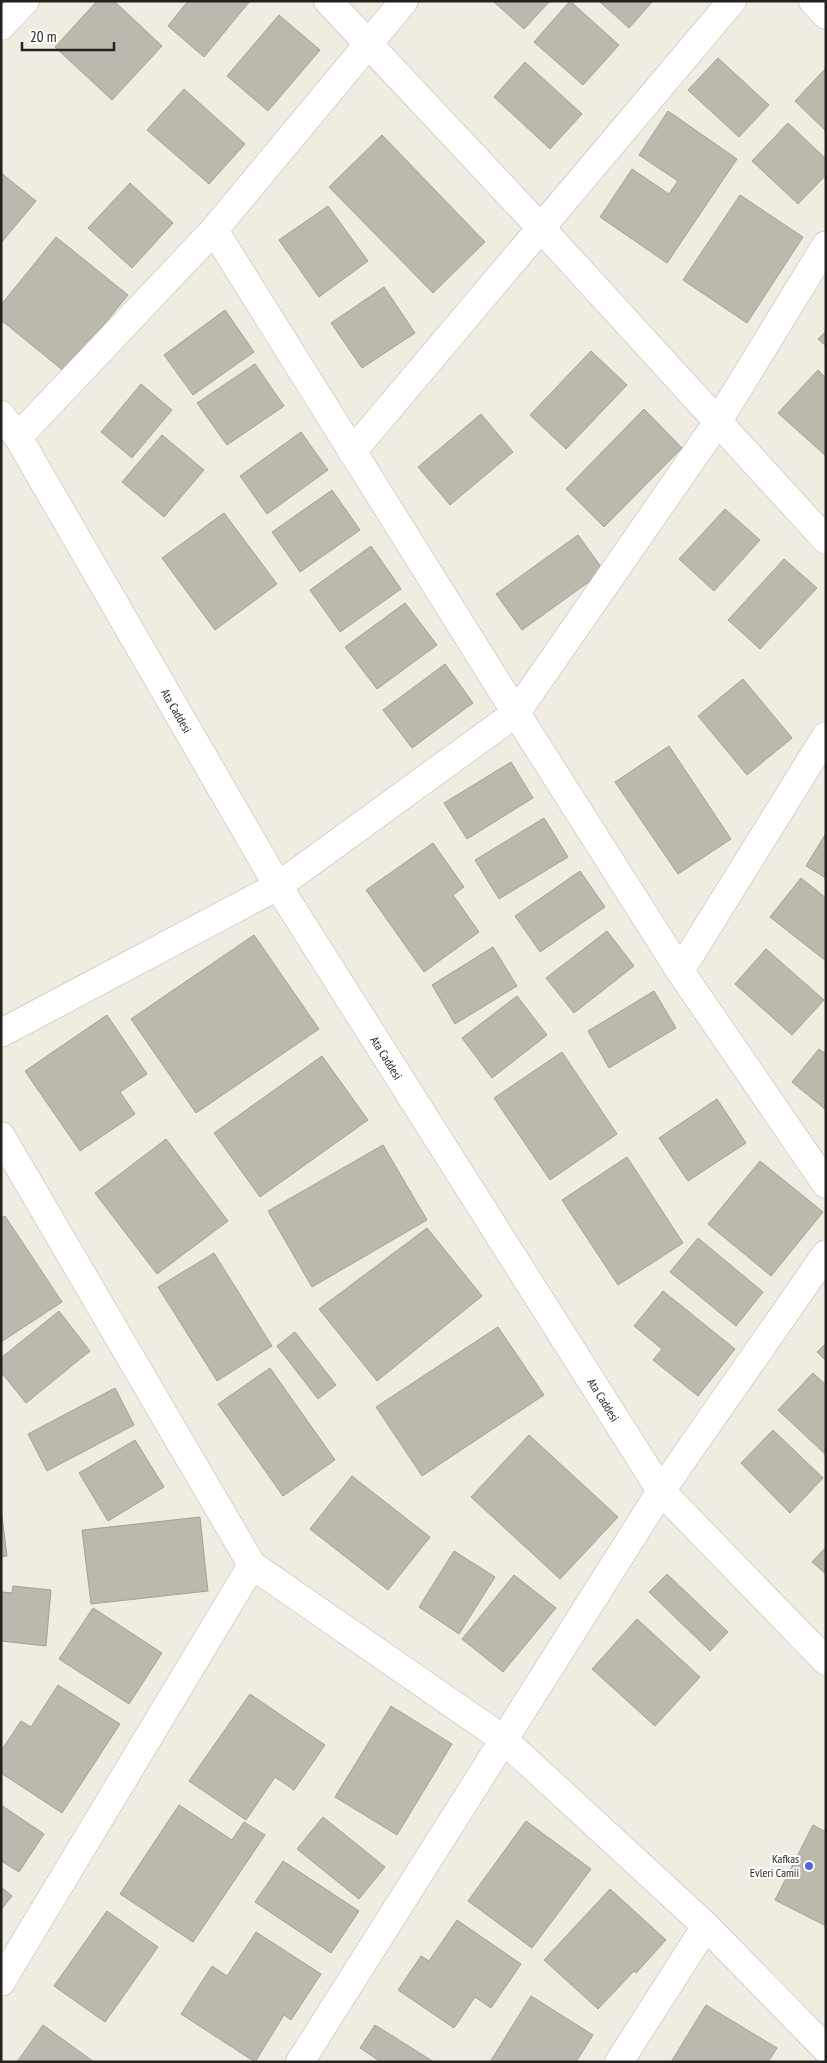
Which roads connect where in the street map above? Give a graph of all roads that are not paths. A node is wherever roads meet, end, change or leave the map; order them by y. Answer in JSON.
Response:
{"nodes":[{"id":1,"x":25,"y":1,"type":"edge"},
{"id":2,"x":328,"y":1,"type":"edge"},
{"id":3,"x":404,"y":1,"type":"edge"},
{"id":4,"x":732,"y":1,"type":"edge"},
{"id":5,"x":814,"y":1,"type":"edge"},
{"id":6,"x":826,"y":15,"type":"edge"},
{"id":7,"x":1,"y":26,"type":"edge"},
{"id":8,"x":368,"y":46,"type":"junction"},
{"id":9,"x":540,"y":227,"type":"junction"},
{"id":10,"x":214,"y":230,"type":"junction"},
{"id":11,"x":826,"y":245,"type":"edge"},
{"id":12,"x":1,"y":415,"type":"edge"},
{"id":13,"x":717,"y":423,"type":"junction"},
{"id":14,"x":18,"y":438,"type":"junction"},
{"id":15,"x":352,"y":452,"type":"junction"},
{"id":16,"x":826,"y":540,"type":"edge"},
{"id":17,"x":516,"y":713,"type":"junction"},
{"id":18,"x":826,"y":736,"type":"edge"},
{"id":19,"x":278,"y":886,"type":"junction"},
{"id":20,"x":680,"y":971,"type":"junction"},
{"id":21,"x":1,"y":1033,"type":"edge"},
{"id":22,"x":1,"y":1136,"type":"edge"},
{"id":23,"x":826,"y":1184,"type":"edge"},
{"id":24,"x":826,"y":1254,"type":"edge"},
{"id":25,"x":661,"y":1491,"type":"junction"},
{"id":26,"x":252,"y":1565,"type":"junction"},
{"id":27,"x":826,"y":1661,"type":"edge"},
{"id":28,"x":503,"y":1739,"type":"junction"},
{"id":29,"x":706,"y":1926,"type":"junction"},
{"id":30,"x":1,"y":1982,"type":"edge"},
{"id":31,"x":826,"y":2049,"type":"edge"},
{"id":32,"x":300,"y":2062,"type":"edge"},
{"id":33,"x":619,"y":2062,"type":"edge"}],
"edges":[{"from":1,"to":7,"type":"street"},
{"from":2,"to":8,"type":"street"},
{"from":3,"to":8,"type":"street"},
{"from":4,"to":9,"type":"street"},
{"from":5,"to":6,"type":"street"},
{"from":8,"to":9,"type":"street"},
{"from":8,"to":10,"type":"street"},
{"from":9,"to":13,"type":"street"},
{"from":9,"to":15,"type":"street"},
{"from":10,"to":14,"type":"street"},
{"from":10,"to":15,"type":"street"},
{"from":11,"to":13,"type":"street"},
{"from":12,"to":14,"type":"street","name":"Ata Caddesi"},
{"from":13,"to":16,"type":"street"},
{"from":13,"to":17,"type":"street"},
{"from":14,"to":19,"type":"street","name":"Ata Caddesi"},
{"from":15,"to":17,"type":"street"},
{"from":17,"to":19,"type":"street"},
{"from":17,"to":20,"type":"street"},
{"from":18,"to":20,"type":"street"},
{"from":19,"to":21,"type":"street"},
{"from":19,"to":25,"type":"street","name":"Ata Caddesi"},
{"from":20,"to":23,"type":"street"},
{"from":22,"to":26,"type":"street"},
{"from":24,"to":25,"type":"street"},
{"from":25,"to":27,"type":"street","name":"Ata Caddesi"},
{"from":25,"to":28,"type":"street"},
{"from":26,"to":28,"type":"street"},
{"from":26,"to":30,"type":"street"},
{"from":28,"to":29,"type":"street"},
{"from":28,"to":32,"type":"street"},
{"from":29,"to":31,"type":"street"},
{"from":29,"to":33,"type":"street"}]}
